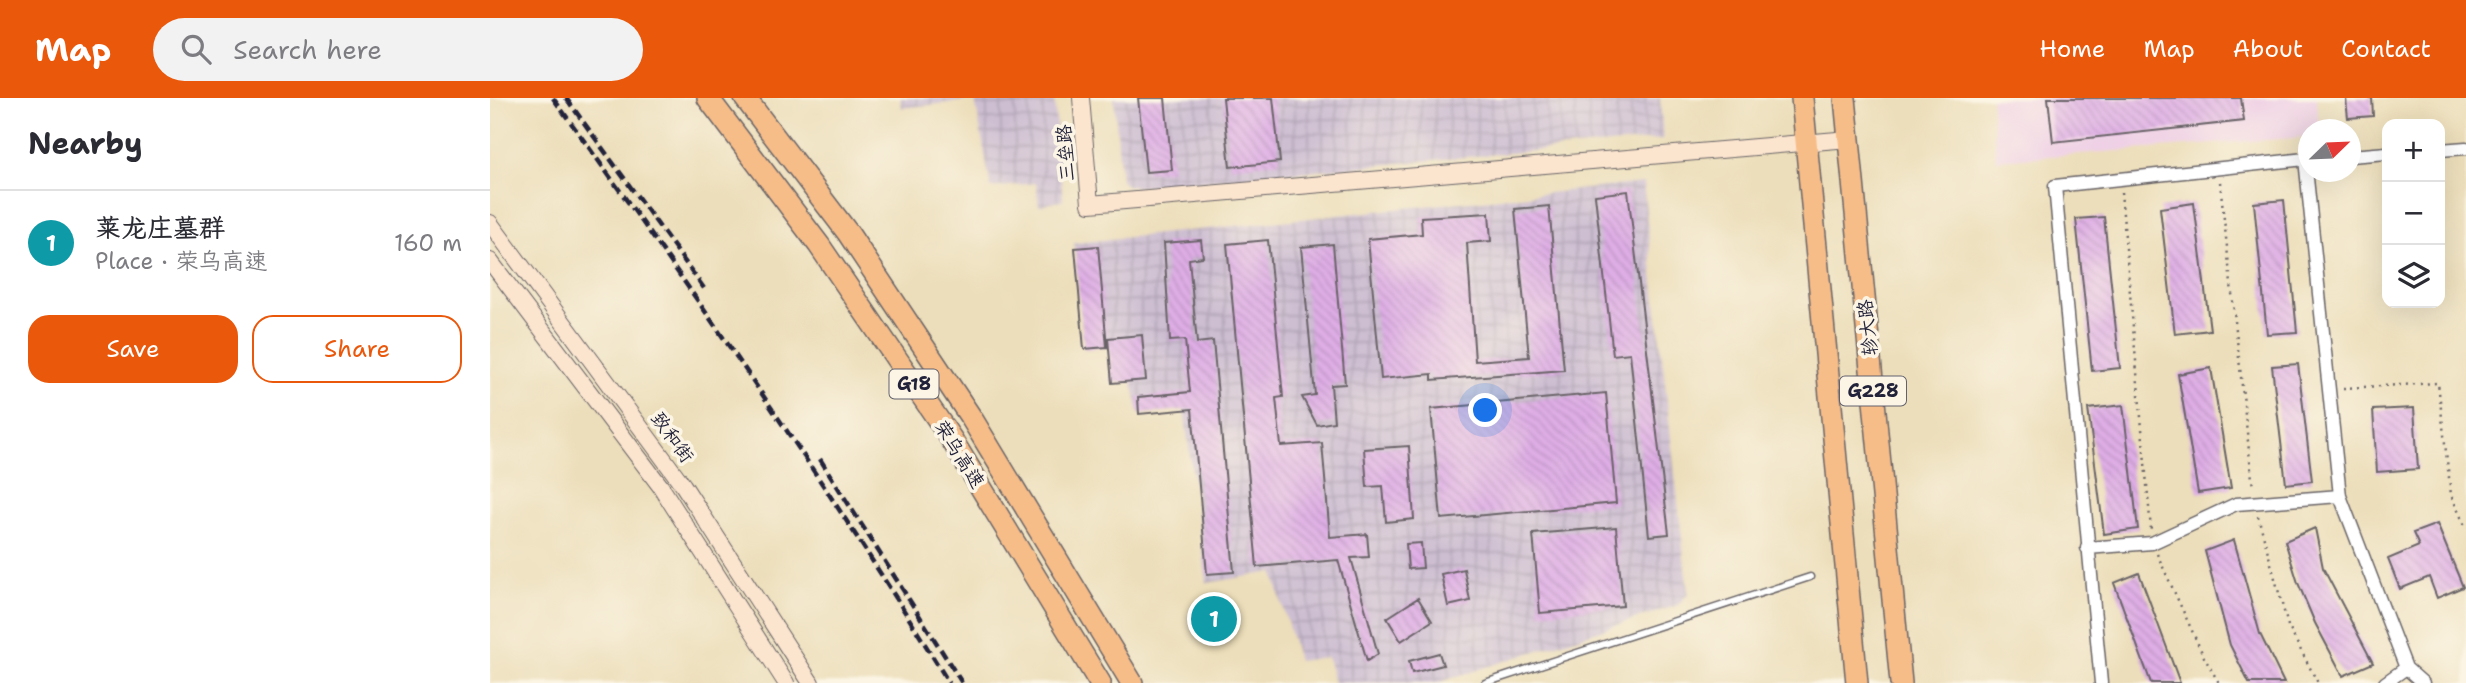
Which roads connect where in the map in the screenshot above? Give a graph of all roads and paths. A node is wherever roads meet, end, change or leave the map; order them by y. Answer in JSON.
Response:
{"nodes":[{"id":1,"x":708,"y":98,"type":"edge"},
{"id":2,"x":745,"y":98,"type":"edge"},
{"id":3,"x":1082,"y":98,"type":"edge"},
{"id":4,"x":1802,"y":98,"type":"edge"},
{"id":5,"x":1845,"y":98,"type":"edge"},
{"id":6,"x":1849,"y":139,"type":"junction"},
{"id":7,"x":1806,"y":142,"type":"junction"},
{"id":8,"x":2466,"y":148,"type":"edge"},
{"id":9,"x":2445,"y":150,"type":"edge"},
{"id":10,"x":2382,"y":153,"type":"edge"},
{"id":11,"x":2361,"y":155,"type":"edge"},
{"id":12,"x":2298,"y":160,"type":"edge"},
{"id":13,"x":2219,"y":168,"type":"junction"},
{"id":14,"x":2120,"y":179,"type":"junction"},
{"id":15,"x":2309,"y":182,"type":"edge"},
{"id":16,"x":490,"y":223,"type":"edge"},
{"id":17,"x":490,"y":261,"type":"edge"},
{"id":18,"x":2329,"y":389,"type":"junction"},
{"id":19,"x":2340,"y":496,"type":"junction"},
{"id":20,"x":2254,"y":503,"type":"junction"},
{"id":21,"x":2466,"y":528,"type":"edge"},
{"id":22,"x":2152,"y":543,"type":"junction"},
{"id":23,"x":2087,"y":548,"type":"junction"},
{"id":24,"x":1810,"y":577,"type":"dead end"},
{"id":25,"x":2406,"y":668,"type":"junction"},
{"id":26,"x":786,"y":683,"type":"edge"},
{"id":27,"x":811,"y":683,"type":"edge"},
{"id":28,"x":1100,"y":683,"type":"edge"},
{"id":29,"x":1132,"y":683,"type":"edge"},
{"id":30,"x":1485,"y":683,"type":"edge"},
{"id":31,"x":1857,"y":683,"type":"edge"},
{"id":32,"x":1901,"y":683,"type":"edge"},
{"id":33,"x":2101,"y":683,"type":"edge"},
{"id":34,"x":2219,"y":683,"type":"edge"},
{"id":35,"x":2318,"y":683,"type":"edge"},
{"id":36,"x":2385,"y":683,"type":"edge"},
{"id":37,"x":2423,"y":683,"type":"edge"}],
"edges":[{"from":1,"to":28,"type":"highway","name":"荣乌高速","number":"G18"},
{"from":2,"to":29,"type":"highway","name":"荣乌高速","number":"G18"},
{"from":3,"to":7,"type":"street","name":"三垒路"},
{"from":4,"to":7,"type":"highway","number":"G228"},
{"from":5,"to":6,"type":"highway","name":"轸大路","number":"G228"},
{"from":6,"to":7,"type":"street"},
{"from":6,"to":32,"type":"highway","name":"轸大路","number":"G228"},
{"from":7,"to":31,"type":"highway","number":"G228"},
{"from":8,"to":9,"type":"street"},
{"from":10,"to":11,"type":"street"},
{"from":12,"to":13,"type":"street"},
{"from":13,"to":14,"type":"street"},
{"from":13,"to":20,"type":"path"},
{"from":14,"to":22,"type":"path"},
{"from":14,"to":23,"type":"street"},
{"from":15,"to":18,"type":"street"},
{"from":16,"to":27,"type":"street","name":"致和街"},
{"from":17,"to":26,"type":"street","name":"致和街"},
{"from":18,"to":19,"type":"street"},
{"from":18,"to":21,"type":"path"},
{"from":19,"to":20,"type":"street"},
{"from":19,"to":25,"type":"street"},
{"from":20,"to":22,"type":"street"},
{"from":20,"to":35,"type":"path"},
{"from":22,"to":23,"type":"street"},
{"from":22,"to":34,"type":"path"},
{"from":23,"to":33,"type":"street"},
{"from":24,"to":30,"type":"lane"},
{"from":25,"to":36,"type":"street"},
{"from":25,"to":37,"type":"street"}]}
